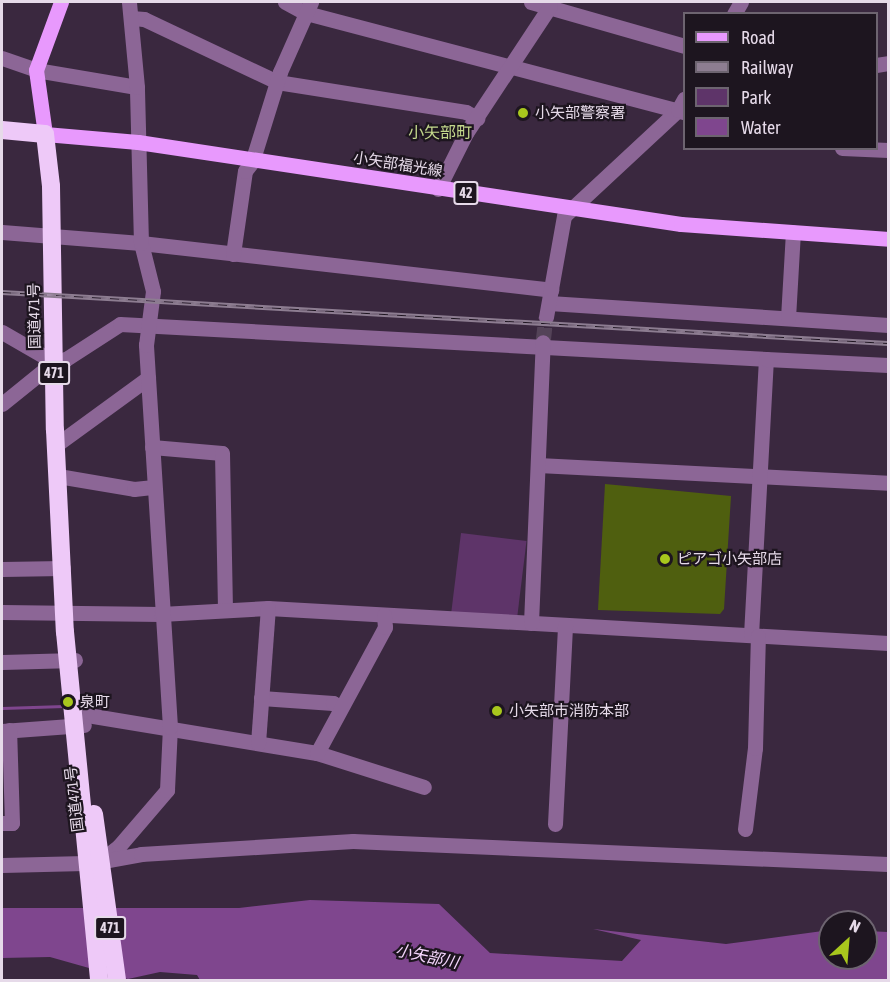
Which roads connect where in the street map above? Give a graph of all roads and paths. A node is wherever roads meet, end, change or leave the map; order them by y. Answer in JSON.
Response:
{"nodes":[{"id":1,"x":61,"y":2,"type":"edge"},
{"id":2,"x":129,"y":2,"type":"edge"},
{"id":3,"x":285,"y":2,"type":"edge"},
{"id":4,"x":531,"y":2,"type":"edge"},
{"id":5,"x":550,"y":6,"type":"junction"},
{"id":6,"x":308,"y":7,"type":"edge"},
{"id":7,"x":131,"y":18,"type":"junction"},
{"id":8,"x":683,"y":46,"type":"edge"},
{"id":9,"x":2,"y":58,"type":"edge"},
{"id":10,"x":512,"y":64,"type":"junction"},
{"id":11,"x":36,"y":70,"type":"junction"},
{"id":12,"x":277,"y":82,"type":"junction"},
{"id":13,"x":137,"y":87,"type":"junction"},
{"id":14,"x":682,"y":107,"type":"edge"},
{"id":15,"x":477,"y":118,"type":"junction"},
{"id":16,"x":2,"y":129,"type":"edge"},
{"id":17,"x":45,"y":134,"type":"junction"},
{"id":18,"x":138,"y":142,"type":"junction"},
{"id":19,"x":252,"y":162,"type":"junction"},
{"id":20,"x":438,"y":189,"type":"junction"},
{"id":21,"x":571,"y":206,"type":"junction"},
{"id":22,"x":2,"y":232,"type":"edge"},
{"id":23,"x":793,"y":232,"type":"junction"},
{"id":24,"x":52,"y":235,"type":"junction"},
{"id":25,"x":888,"y":239,"type":"edge"},
{"id":26,"x":141,"y":243,"type":"junction"},
{"id":27,"x":233,"y":254,"type":"junction"},
{"id":28,"x":549,"y":303,"type":"junction"},
{"id":29,"x":788,"y":318,"type":"junction"},
{"id":30,"x":149,"y":323,"type":"junction"},
{"id":31,"x":888,"y":325,"type":"edge"},
{"id":32,"x":2,"y":332,"type":"edge"},
{"id":33,"x":543,"y":344,"type":"junction"},
{"id":34,"x":766,"y":359,"type":"junction"},
{"id":35,"x":54,"y":362,"type":"junction"},
{"id":36,"x":888,"y":365,"type":"edge"},
{"id":37,"x":148,"y":378,"type":"junction"},
{"id":38,"x":2,"y":404,"type":"edge"},
{"id":39,"x":56,"y":445,"type":"junction"},
{"id":40,"x":152,"y":447,"type":"junction"},
{"id":41,"x":538,"y":465,"type":"junction"},
{"id":42,"x":58,"y":476,"type":"junction"},
{"id":43,"x":762,"y":477,"type":"junction"},
{"id":44,"x":888,"y":483,"type":"edge"},
{"id":45,"x":154,"y":487,"type":"junction"},
{"id":46,"x":2,"y":568,"type":"edge"},
{"id":47,"x":63,"y":568,"type":"junction"},
{"id":48,"x":268,"y":608,"type":"junction"},
{"id":49,"x":225,"y":609,"type":"junction"},
{"id":50,"x":2,"y":612,"type":"edge"},
{"id":51,"x":66,"y":613,"type":"junction"},
{"id":52,"x":161,"y":614,"type":"junction"},
{"id":53,"x":384,"y":615,"type":"junction"},
{"id":54,"x":531,"y":623,"type":"junction"},
{"id":55,"x":565,"y":625,"type":"junction"},
{"id":56,"x":754,"y":635,"type":"junction"},
{"id":57,"x":888,"y":643,"type":"edge"},
{"id":58,"x":72,"y":660,"type":"junction"},
{"id":59,"x":2,"y":662,"type":"edge"},
{"id":60,"x":261,"y":698,"type":"junction"},
{"id":61,"x":340,"y":707,"type":"junction"},
{"id":62,"x":79,"y":719,"type":"junction"},
{"id":63,"x":170,"y":727,"type":"junction"},
{"id":64,"x":5,"y":731,"type":"edge"},
{"id":65,"x":258,"y":743,"type":"junction"},
{"id":66,"x":317,"y":753,"type":"junction"},
{"id":67,"x":424,"y":787,"type":"dead end"},
{"id":68,"x":2,"y":824,"type":"edge"},
{"id":69,"x":555,"y":824,"type":"dead end"},
{"id":70,"x":745,"y":829,"type":"dead end"},
{"id":71,"x":888,"y":864,"type":"edge"},
{"id":72,"x":2,"y":865,"type":"edge"},
{"id":73,"x":94,"y":869,"type":"junction"},
{"id":74,"x":99,"y":981,"type":"edge"},
{"id":75,"x":117,"y":981,"type":"edge"}],
"edges":[{"from":1,"to":11,"type":"main road"},
{"from":2,"to":7,"type":"street"},
{"from":3,"to":6,"type":"street"},
{"from":4,"to":5,"type":"street"},
{"from":5,"to":8,"type":"street"},
{"from":5,"to":10,"type":"street"},
{"from":6,"to":10,"type":"street"},
{"from":6,"to":12,"type":"street"},
{"from":7,"to":12,"type":"street"},
{"from":7,"to":13,"type":"street"},
{"from":9,"to":11,"type":"street"},
{"from":10,"to":14,"type":"street"},
{"from":10,"to":15,"type":"street"},
{"from":11,"to":13,"type":"street"},
{"from":11,"to":17,"type":"main road"},
{"from":12,"to":15,"type":"street"},
{"from":12,"to":19,"type":"street"},
{"from":13,"to":18,"type":"street"},
{"from":14,"to":21,"type":"street"},
{"from":15,"to":20,"type":"street"},
{"from":16,"to":17,"type":"highway"},
{"from":17,"to":18,"type":"main road","name":"小矢部福光線","number":"42"},
{"from":17,"to":24,"type":"highway","name":"国道471号","number":"471"},
{"from":18,"to":19,"type":"main road","name":"小矢部福光線","number":"42"},
{"from":18,"to":26,"type":"street"},
{"from":19,"to":20,"type":"main road","name":"小矢部福光線","number":"42"},
{"from":19,"to":27,"type":"street"},
{"from":20,"to":21,"type":"main road","name":"小矢部福光線","number":"42"},
{"from":21,"to":23,"type":"main road","name":"小矢部福光線","number":"42"},
{"from":21,"to":28,"type":"street"},
{"from":22,"to":24,"type":"street"},
{"from":23,"to":25,"type":"main road","name":"小矢部福光線","number":"42"},
{"from":23,"to":29,"type":"street"},
{"from":24,"to":26,"type":"street"},
{"from":24,"to":35,"type":"highway","name":"国道471号","number":"471"},
{"from":26,"to":27,"type":"street"},
{"from":26,"to":30,"type":"street"},
{"from":27,"to":28,"type":"street"},
{"from":28,"to":29,"type":"street"},
{"from":29,"to":31,"type":"street"},
{"from":30,"to":33,"type":"street"},
{"from":30,"to":35,"type":"street"},
{"from":30,"to":37,"type":"street"},
{"from":32,"to":35,"type":"street"},
{"from":33,"to":34,"type":"street"},
{"from":33,"to":41,"type":"street"},
{"from":34,"to":36,"type":"street"},
{"from":34,"to":43,"type":"street"},
{"from":35,"to":38,"type":"street"},
{"from":35,"to":39,"type":"highway","name":"国道471号","number":"471"},
{"from":37,"to":39,"type":"street"},
{"from":37,"to":40,"type":"street"},
{"from":39,"to":42,"type":"highway","name":"国道471号","number":"471"},
{"from":40,"to":45,"type":"street"},
{"from":40,"to":49,"type":"street"},
{"from":41,"to":43,"type":"street"},
{"from":41,"to":54,"type":"street"},
{"from":42,"to":45,"type":"street"},
{"from":42,"to":47,"type":"highway","name":"国道471号","number":"471"},
{"from":43,"to":44,"type":"street"},
{"from":43,"to":56,"type":"street"},
{"from":45,"to":52,"type":"street"},
{"from":46,"to":47,"type":"street"},
{"from":47,"to":51,"type":"highway","name":"国道471号","number":"471"},
{"from":48,"to":49,"type":"street"},
{"from":48,"to":53,"type":"street"},
{"from":48,"to":60,"type":"street"},
{"from":49,"to":52,"type":"street"},
{"from":50,"to":51,"type":"street"},
{"from":51,"to":52,"type":"street"},
{"from":51,"to":58,"type":"highway","name":"国道471号","number":"471"},
{"from":52,"to":63,"type":"street"},
{"from":53,"to":54,"type":"street"},
{"from":53,"to":61,"type":"street"},
{"from":54,"to":55,"type":"street"},
{"from":55,"to":56,"type":"street"},
{"from":55,"to":69,"type":"street"},
{"from":56,"to":57,"type":"street"},
{"from":56,"to":70,"type":"street"},
{"from":58,"to":59,"type":"street"},
{"from":58,"to":62,"type":"highway","name":"国道471号","number":"471"},
{"from":60,"to":61,"type":"street"},
{"from":60,"to":65,"type":"street"},
{"from":61,"to":66,"type":"street"},
{"from":62,"to":63,"type":"street"},
{"from":62,"to":64,"type":"street"},
{"from":62,"to":73,"type":"highway","name":"国道471号","number":"471"},
{"from":63,"to":65,"type":"street"},
{"from":63,"to":73,"type":"street"},
{"from":64,"to":68,"type":"street"},
{"from":65,"to":66,"type":"street"},
{"from":66,"to":67,"type":"street"},
{"from":71,"to":73,"type":"street"},
{"from":72,"to":73,"type":"street"},
{"from":73,"to":74,"type":"highway","name":"国道471号","number":"471"},
{"from":73,"to":75,"type":"highway","name":"国道471号","number":"471"}]}
